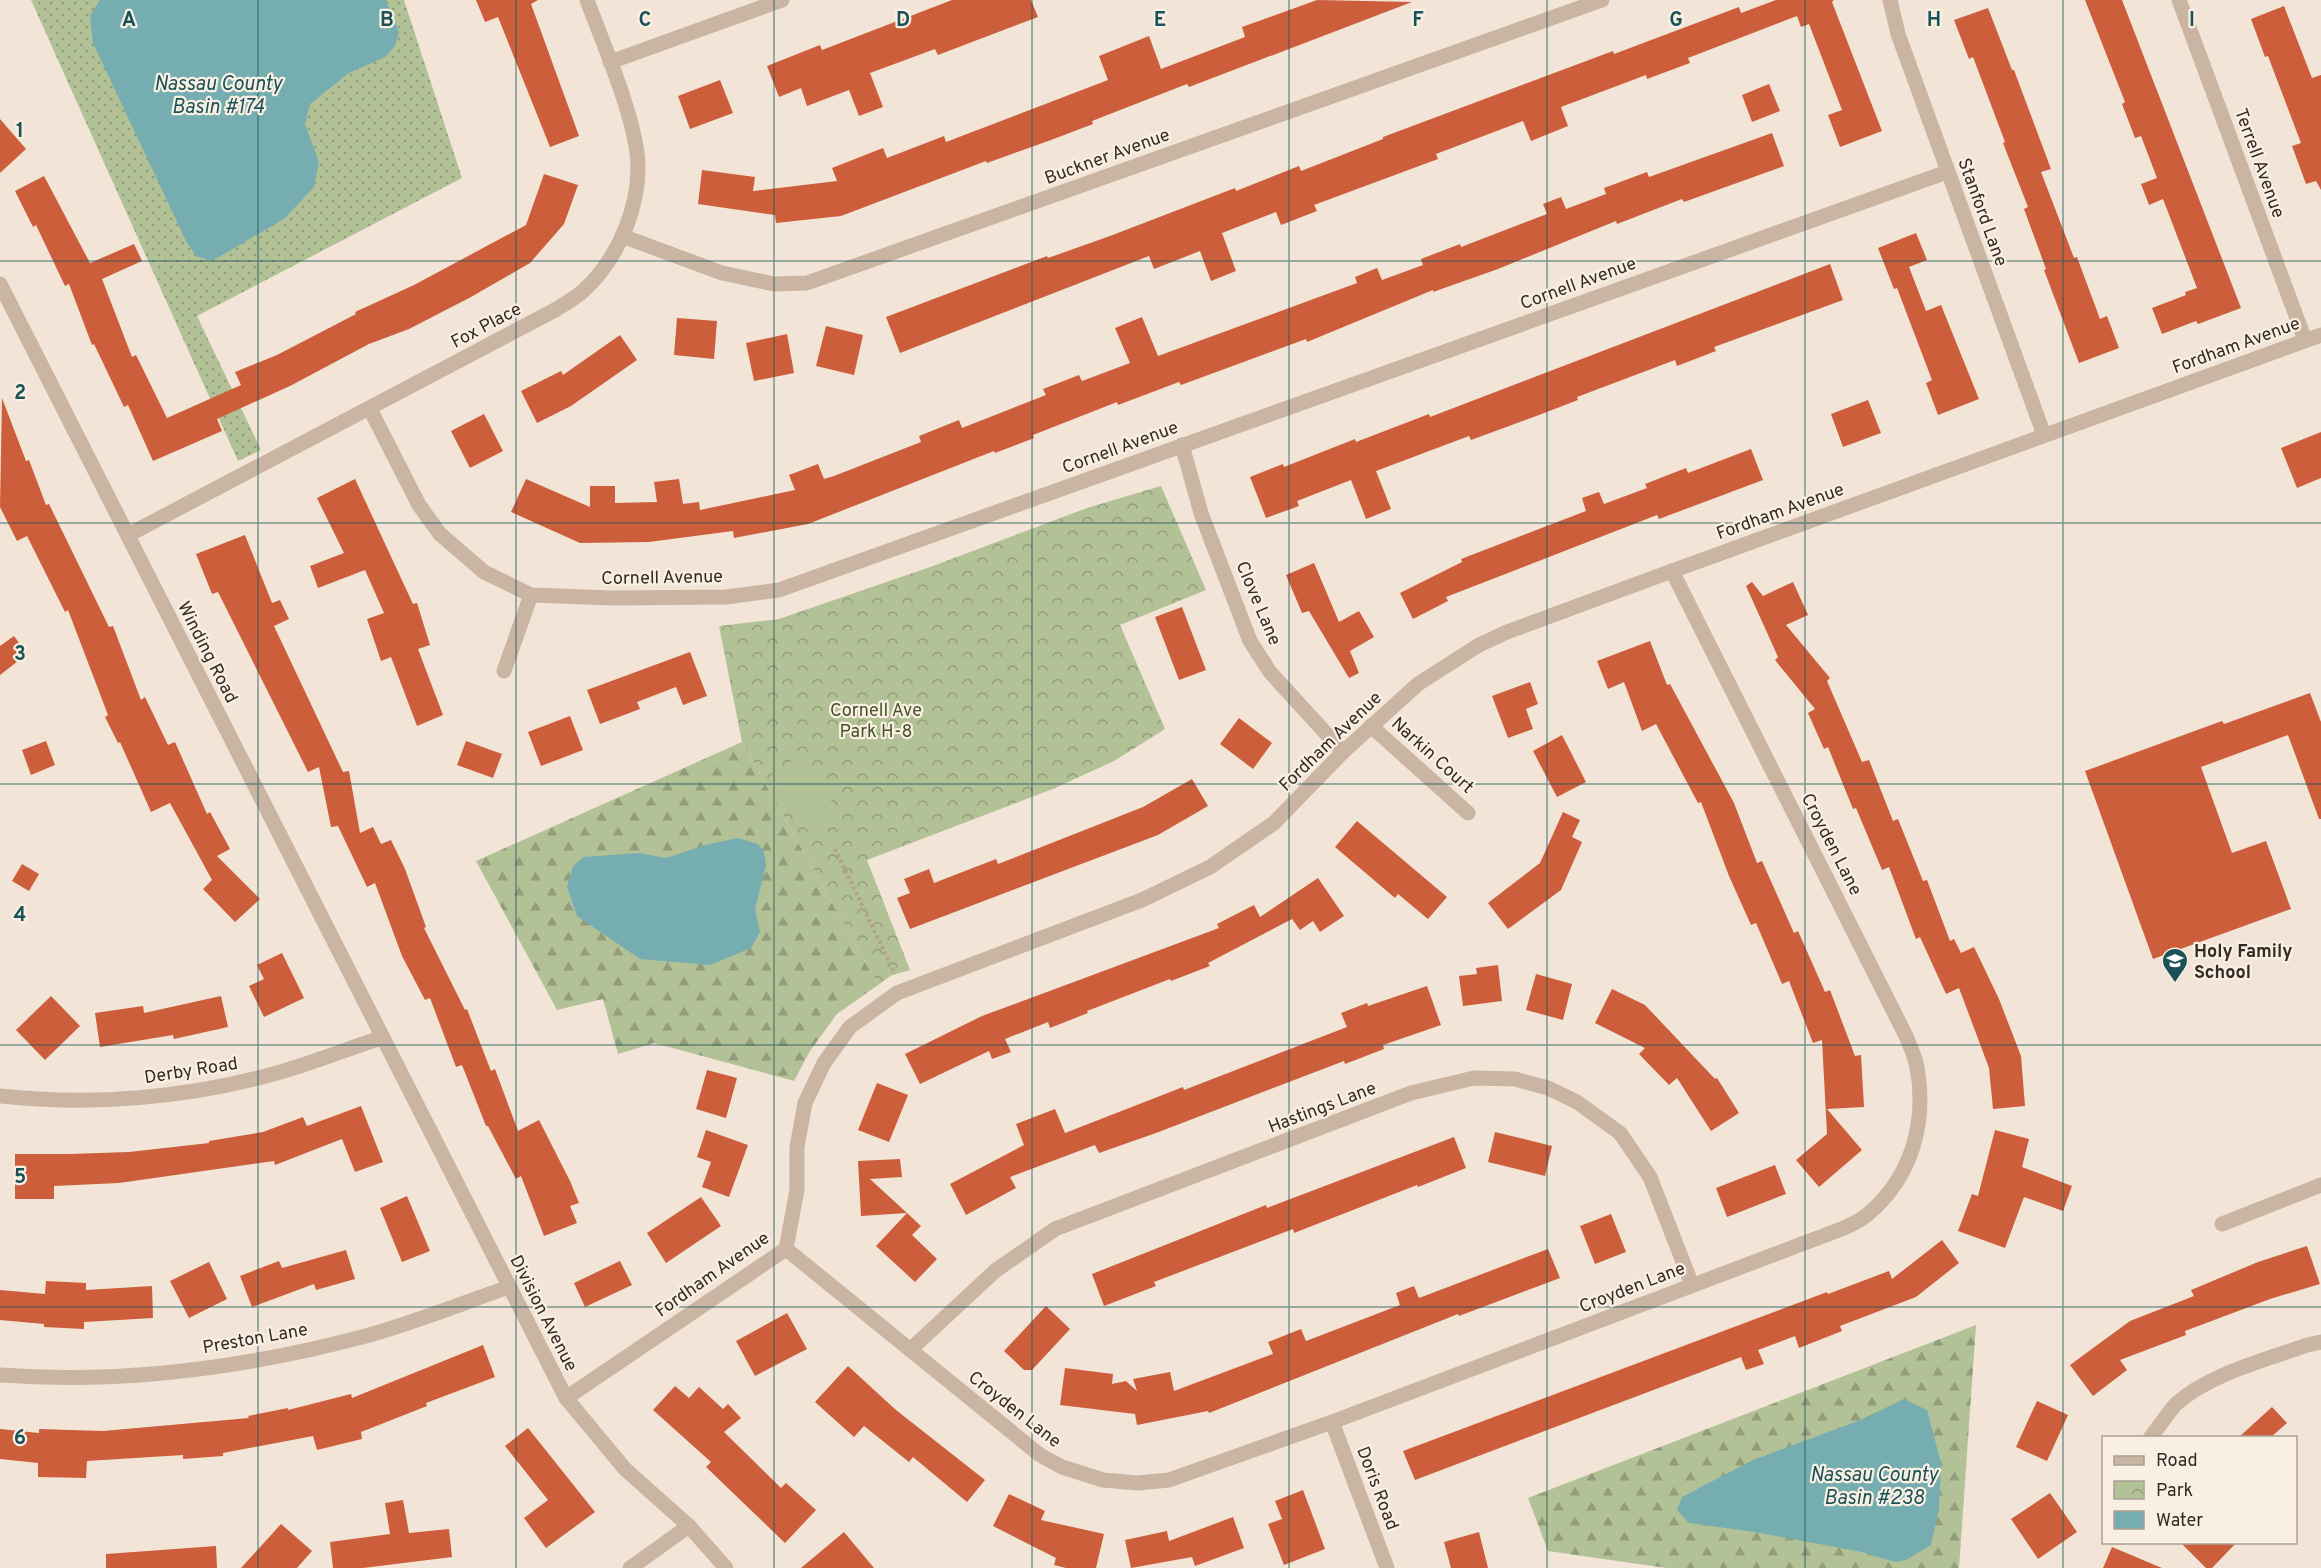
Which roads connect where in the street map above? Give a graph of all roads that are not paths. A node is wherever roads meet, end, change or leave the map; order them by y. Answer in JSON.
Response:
{"nodes":[{"id":1,"x":587,"y":0,"type":"edge"},
{"id":2,"x":782,"y":0,"type":"edge"},
{"id":3,"x":1602,"y":0,"type":"edge"},
{"id":4,"x":1890,"y":0,"type":"edge"},
{"id":5,"x":2179,"y":0,"type":"edge"},
{"id":6,"x":610,"y":62,"type":"junction"},
{"id":7,"x":1947,"y":172,"type":"junction"},
{"id":8,"x":622,"y":236,"type":"junction"},
{"id":9,"x":0,"y":284,"type":"edge"},
{"id":10,"x":2321,"y":335,"type":"edge"},
{"id":11,"x":2305,"y":340,"type":"junction"},
{"id":12,"x":370,"y":409,"type":"junction"},
{"id":13,"x":2044,"y":435,"type":"junction"},
{"id":14,"x":1182,"y":445,"type":"junction"},
{"id":15,"x":128,"y":535,"type":"junction"},
{"id":16,"x":1672,"y":571,"type":"junction"},
{"id":17,"x":531,"y":595,"type":"junction"},
{"id":18,"x":504,"y":671,"type":"dead end"},
{"id":19,"x":1371,"y":726,"type":"junction"},
{"id":20,"x":1343,"y":752,"type":"junction"},
{"id":21,"x":1468,"y":813,"type":"dead end"},
{"id":22,"x":381,"y":1038,"type":"junction"},
{"id":23,"x":0,"y":1096,"type":"edge"},
{"id":24,"x":2321,"y":1185,"type":"edge"},
{"id":25,"x":2222,"y":1224,"type":"dead end"},
{"id":26,"x":786,"y":1249,"type":"junction"},
{"id":27,"x":1692,"y":1285,"type":"junction"},
{"id":28,"x":508,"y":1287,"type":"junction"},
{"id":29,"x":2321,"y":1342,"type":"edge"},
{"id":30,"x":910,"y":1350,"type":"junction"},
{"id":31,"x":0,"y":1375,"type":"edge"},
{"id":32,"x":566,"y":1398,"type":"junction"},
{"id":33,"x":1332,"y":1422,"type":"junction"},
{"id":34,"x":2152,"y":1436,"type":"edge"},
{"id":35,"x":688,"y":1526,"type":"junction"},
{"id":36,"x":630,"y":1568,"type":"edge"},
{"id":37,"x":726,"y":1568,"type":"edge"},
{"id":38,"x":1387,"y":1568,"type":"edge"}],
"edges":[{"from":1,"to":6,"type":"street","name":"Fox Place"},
{"from":2,"to":6,"type":"street"},
{"from":3,"to":8,"type":"street","name":"Buckner Avenue"},
{"from":4,"to":7,"type":"street","name":"Stanford Lane"},
{"from":5,"to":11,"type":"street","name":"Terrell Avenue"},
{"from":6,"to":8,"type":"street","name":"Fox Place"},
{"from":7,"to":13,"type":"street","name":"Stanford Lane"},
{"from":7,"to":14,"type":"street","name":"Cornell Avenue"},
{"from":8,"to":12,"type":"street","name":"Fox Place"},
{"from":9,"to":15,"type":"street","name":"Winding Road"},
{"from":10,"to":11,"type":"street","name":"Fordham Avenue"},
{"from":11,"to":13,"type":"street","name":"Fordham Avenue"},
{"from":12,"to":15,"type":"street","name":"Fox Place"},
{"from":12,"to":17,"type":"street","name":"Cornell Avenue"},
{"from":13,"to":16,"type":"street","name":"Fordham Avenue"},
{"from":14,"to":17,"type":"street","name":"Cornell Avenue"},
{"from":14,"to":20,"type":"street","name":"Clove Lane"},
{"from":15,"to":22,"type":"street","name":"Winding Road"},
{"from":16,"to":19,"type":"street","name":"Fordham Avenue"},
{"from":16,"to":27,"type":"street","name":"Croyden Lane"},
{"from":17,"to":18,"type":"street"},
{"from":19,"to":20,"type":"street","name":"Fordham Avenue"},
{"from":19,"to":21,"type":"street","name":"Narkin Court"},
{"from":20,"to":26,"type":"street","name":"Fordham Avenue"},
{"from":22,"to":23,"type":"street","name":"Derby Road"},
{"from":22,"to":28,"type":"street","name":"Division Avenue"},
{"from":24,"to":25,"type":"street"},
{"from":26,"to":30,"type":"street","name":"Croyden Lane"},
{"from":26,"to":32,"type":"street","name":"Fordham Avenue"},
{"from":27,"to":30,"type":"street","name":"Hastings Lane"},
{"from":27,"to":33,"type":"street","name":"Croyden Lane"},
{"from":28,"to":31,"type":"street","name":"Preston Lane"},
{"from":28,"to":32,"type":"street","name":"Division Avenue"},
{"from":29,"to":34,"type":"street"},
{"from":30,"to":33,"type":"street","name":"Croyden Lane"},
{"from":32,"to":35,"type":"street","name":"Division Avenue"},
{"from":33,"to":38,"type":"street","name":"Doris Road"},
{"from":35,"to":36,"type":"street"},
{"from":35,"to":37,"type":"street","name":"Division Avenue"}]}
